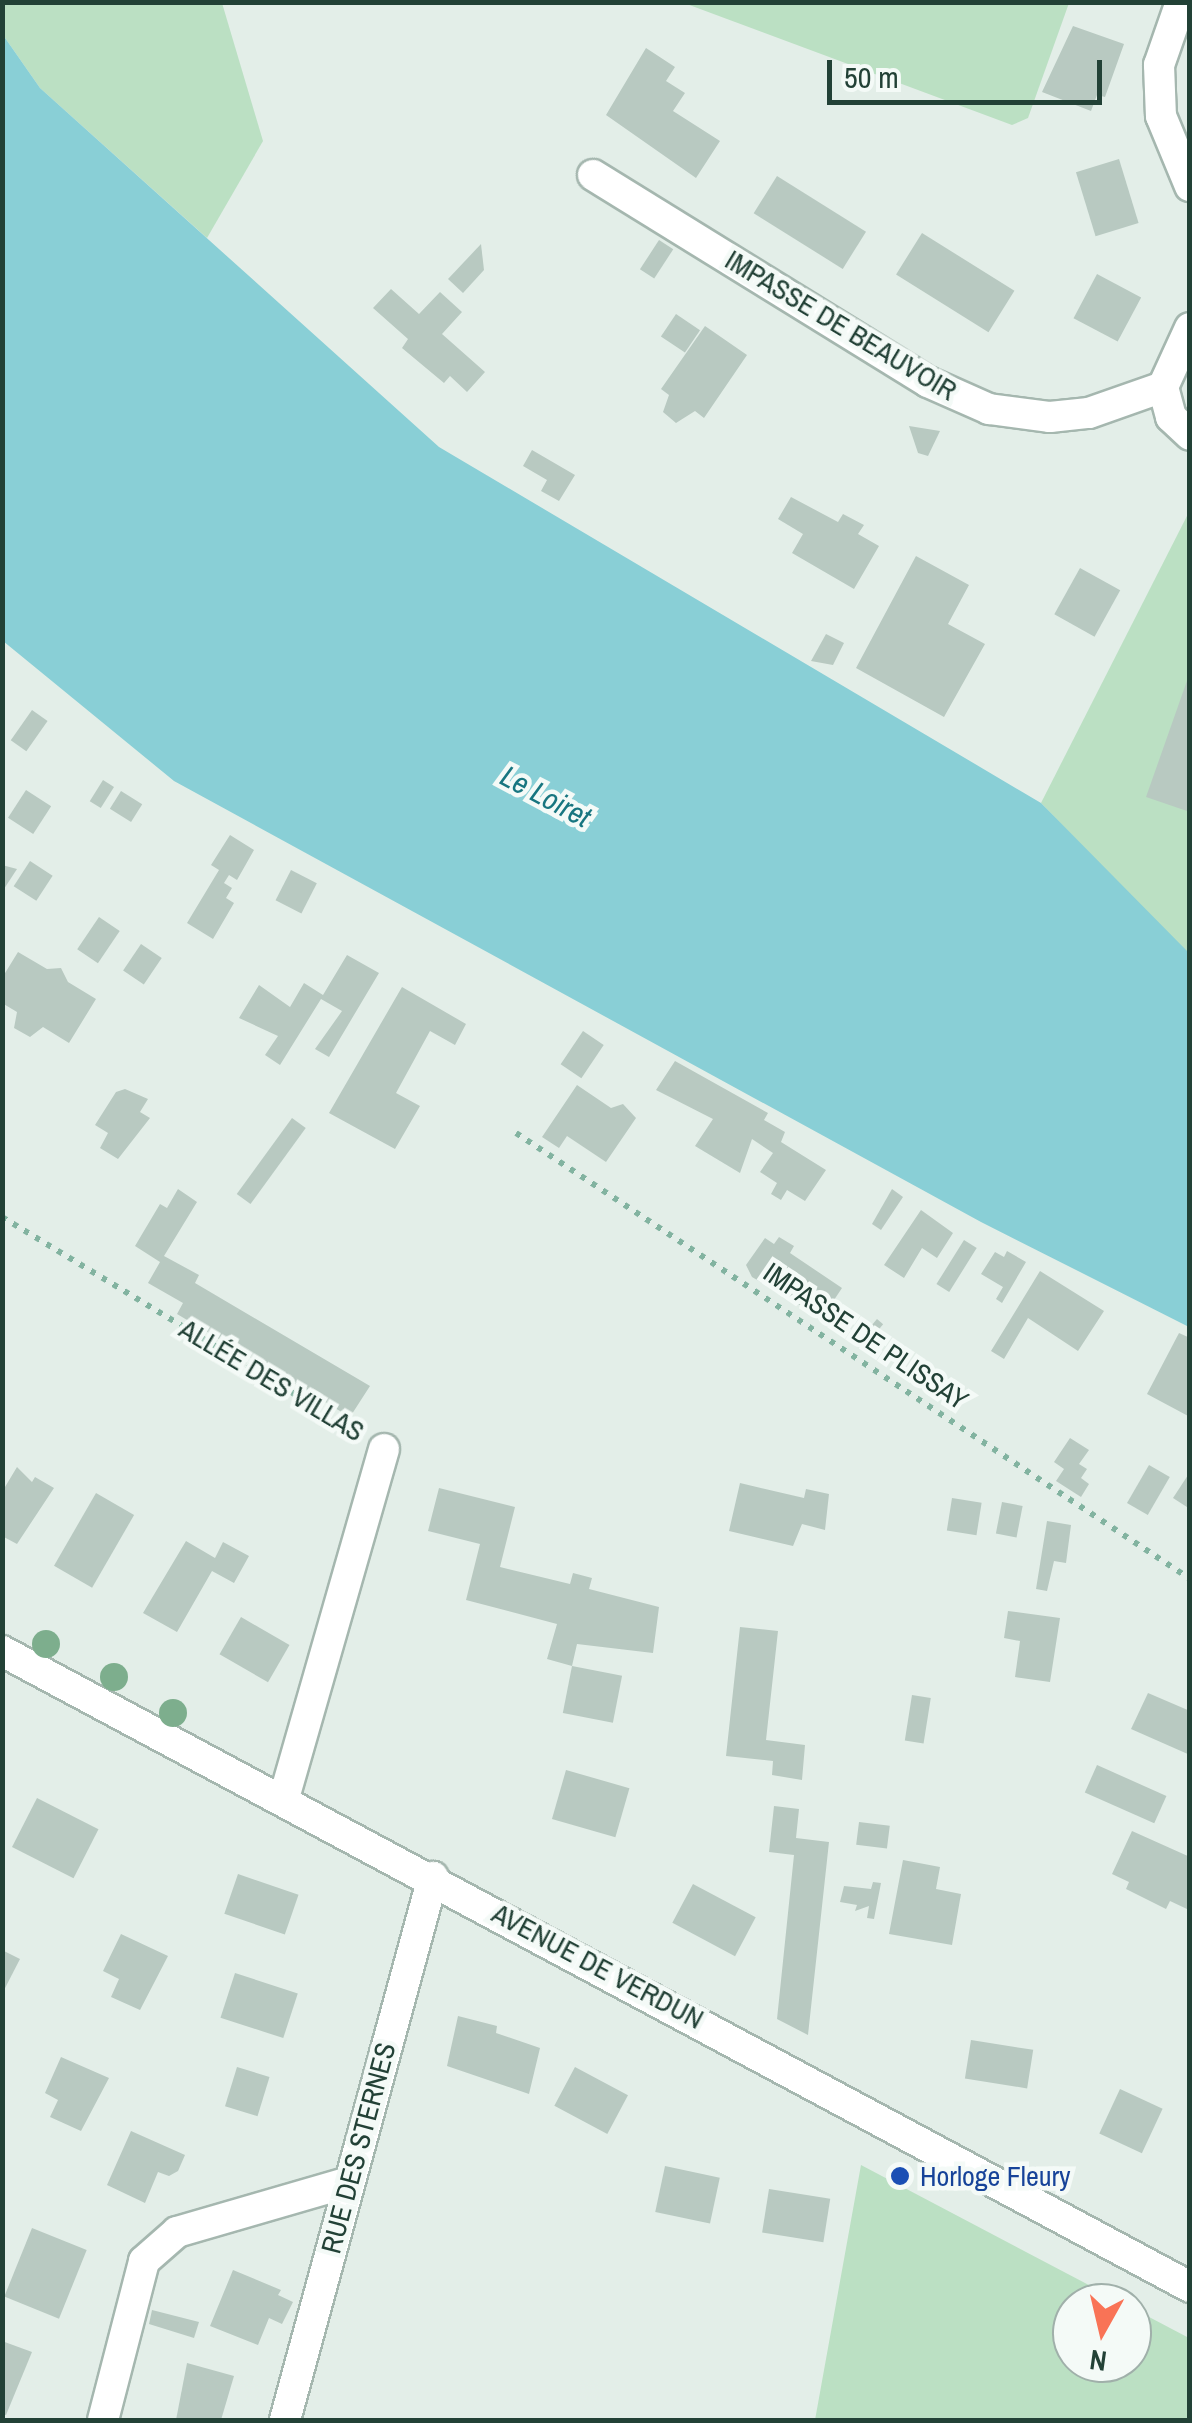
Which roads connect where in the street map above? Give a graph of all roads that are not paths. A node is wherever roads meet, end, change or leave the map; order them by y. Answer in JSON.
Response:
{"nodes":[{"id":1,"x":1182,"y":2,"type":"edge"},
{"id":2,"x":594,"y":176,"type":"dead end"},
{"id":3,"x":1190,"y":186,"type":"edge"},
{"id":4,"x":1190,"y":328,"type":"edge"},
{"id":5,"x":1163,"y":387,"type":"junction"},
{"id":6,"x":1190,"y":435,"type":"edge"},
{"id":7,"x":384,"y":1448,"type":"road end"},
{"id":8,"x":2,"y":1652,"type":"edge"},
{"id":9,"x":284,"y":1798,"type":"junction"},
{"id":10,"x":433,"y":1877,"type":"junction"},
{"id":11,"x":349,"y":2182,"type":"junction"},
{"id":12,"x":1190,"y":2287,"type":"edge"},
{"id":13,"x":103,"y":2420,"type":"edge"},
{"id":14,"x":285,"y":2420,"type":"edge"}],
"edges":[{"from":1,"to":3,"type":"street"},
{"from":2,"to":5,"type":"street","name":"IMPASSE DE BEAUVOIR"},
{"from":4,"to":5,"type":"street"},
{"from":5,"to":6,"type":"street"},
{"from":7,"to":9,"type":"street","name":"ALLÉE DES VILLAS"},
{"from":8,"to":9,"type":"street","name":"AVENUE DE VERDUN"},
{"from":9,"to":10,"type":"street","name":"AVENUE DE VERDUN"},
{"from":10,"to":11,"type":"street","name":"RUE DES STERNES"},
{"from":10,"to":12,"type":"street","name":"AVENUE DE VERDUN"},
{"from":11,"to":13,"type":"street"},
{"from":11,"to":14,"type":"street","name":"RUE DES STERNES"}]}
